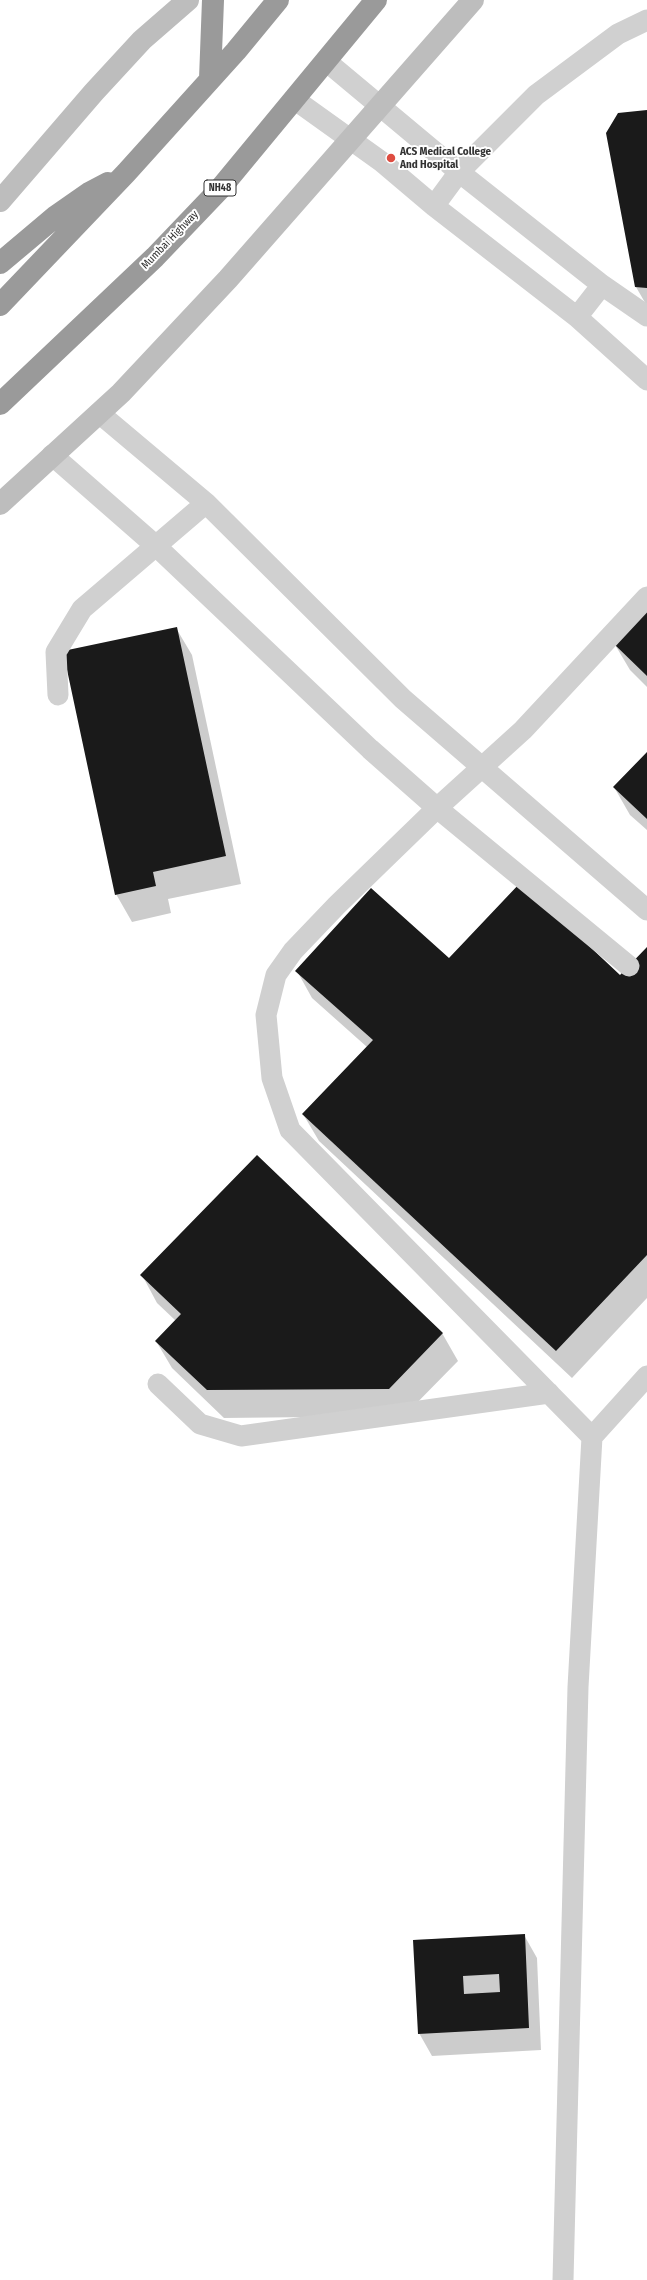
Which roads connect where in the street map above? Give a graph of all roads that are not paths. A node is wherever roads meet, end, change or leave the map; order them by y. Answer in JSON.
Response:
{"nodes":[{"id":1,"x":188,"y":0,"type":"edge"},
{"id":2,"x":213,"y":0,"type":"edge"},
{"id":3,"x":278,"y":0,"type":"edge"},
{"id":4,"x":376,"y":0,"type":"edge"},
{"id":5,"x":473,"y":0,"type":"edge"},
{"id":6,"x":647,"y":20,"type":"edge"},
{"id":7,"x":326,"y":61,"type":"junction"},
{"id":8,"x":210,"y":79,"type":"junction"},
{"id":9,"x":294,"y":99,"type":"junction"},
{"id":10,"x":379,"y":104,"type":"junction"},
{"id":11,"x":351,"y":139,"type":"junction"},
{"id":12,"x":459,"y":172,"type":"junction"},
{"id":13,"x":126,"y":174,"type":"junction"},
{"id":14,"x":0,"y":201,"type":"edge"},
{"id":15,"x":434,"y":206,"type":"junction"},
{"id":16,"x":0,"y":263,"type":"edge"},
{"id":17,"x":602,"y":285,"type":"junction"},
{"id":18,"x":1,"y":305,"type":"edge"},
{"id":19,"x":577,"y":316,"type":"junction"},
{"id":20,"x":647,"y":316,"type":"edge"},
{"id":21,"x":647,"y":380,"type":"edge"},
{"id":22,"x":0,"y":404,"type":"edge"},
{"id":23,"x":99,"y":413,"type":"junction"},
{"id":24,"x":52,"y":455,"type":"junction"},
{"id":25,"x":206,"y":503,"type":"junction"},
{"id":26,"x":0,"y":504,"type":"edge"},
{"id":27,"x":156,"y":546,"type":"junction"},
{"id":28,"x":647,"y":597,"type":"edge"},
{"id":29,"x":58,"y":695,"type":"dead end"},
{"id":30,"x":482,"y":766,"type":"junction"},
{"id":31,"x":437,"y":808,"type":"junction"},
{"id":32,"x":647,"y":910,"type":"edge"},
{"id":33,"x":629,"y":966,"type":"dead end"},
{"id":34,"x":647,"y":1376,"type":"edge"},
{"id":35,"x":158,"y":1384,"type":"dead end"},
{"id":36,"x":549,"y":1392,"type":"junction"},
{"id":37,"x":592,"y":1437,"type":"junction"},
{"id":38,"x":564,"y":2280,"type":"edge"}],
"edges":[{"from":1,"to":14,"type":"street"},
{"from":2,"to":8,"type":"highway"},
{"from":3,"to":8,"type":"highway"},
{"from":4,"to":7,"type":"highway","name":"Mumbai Highway","number":"NH48"},
{"from":5,"to":10,"type":"street"},
{"from":6,"to":12,"type":"lane"},
{"from":7,"to":9,"type":"highway","name":"Mumbai Highway","number":"NH48"},
{"from":7,"to":10,"type":"lane"},
{"from":8,"to":13,"type":"highway"},
{"from":9,"to":11,"type":"lane"},
{"from":9,"to":22,"type":"highway","name":"Mumbai Highway","number":"NH48"},
{"from":10,"to":11,"type":"street"},
{"from":10,"to":12,"type":"lane"},
{"from":11,"to":15,"type":"lane"},
{"from":11,"to":23,"type":"street"},
{"from":12,"to":15,"type":"lane"},
{"from":12,"to":17,"type":"lane"},
{"from":13,"to":16,"type":"highway"},
{"from":13,"to":18,"type":"highway"},
{"from":15,"to":19,"type":"lane"},
{"from":17,"to":19,"type":"lane"},
{"from":17,"to":20,"type":"lane"},
{"from":19,"to":21,"type":"lane"},
{"from":23,"to":24,"type":"street"},
{"from":23,"to":25,"type":"lane"},
{"from":24,"to":26,"type":"street"},
{"from":24,"to":27,"type":"lane"},
{"from":25,"to":27,"type":"lane"},
{"from":25,"to":30,"type":"lane"},
{"from":27,"to":29,"type":"lane"},
{"from":27,"to":31,"type":"lane"},
{"from":28,"to":30,"type":"lane"},
{"from":30,"to":31,"type":"lane"},
{"from":30,"to":32,"type":"lane"},
{"from":31,"to":33,"type":"lane"},
{"from":31,"to":36,"type":"lane"},
{"from":34,"to":37,"type":"lane"},
{"from":35,"to":36,"type":"lane"},
{"from":36,"to":37,"type":"lane"},
{"from":37,"to":38,"type":"lane"}]}
